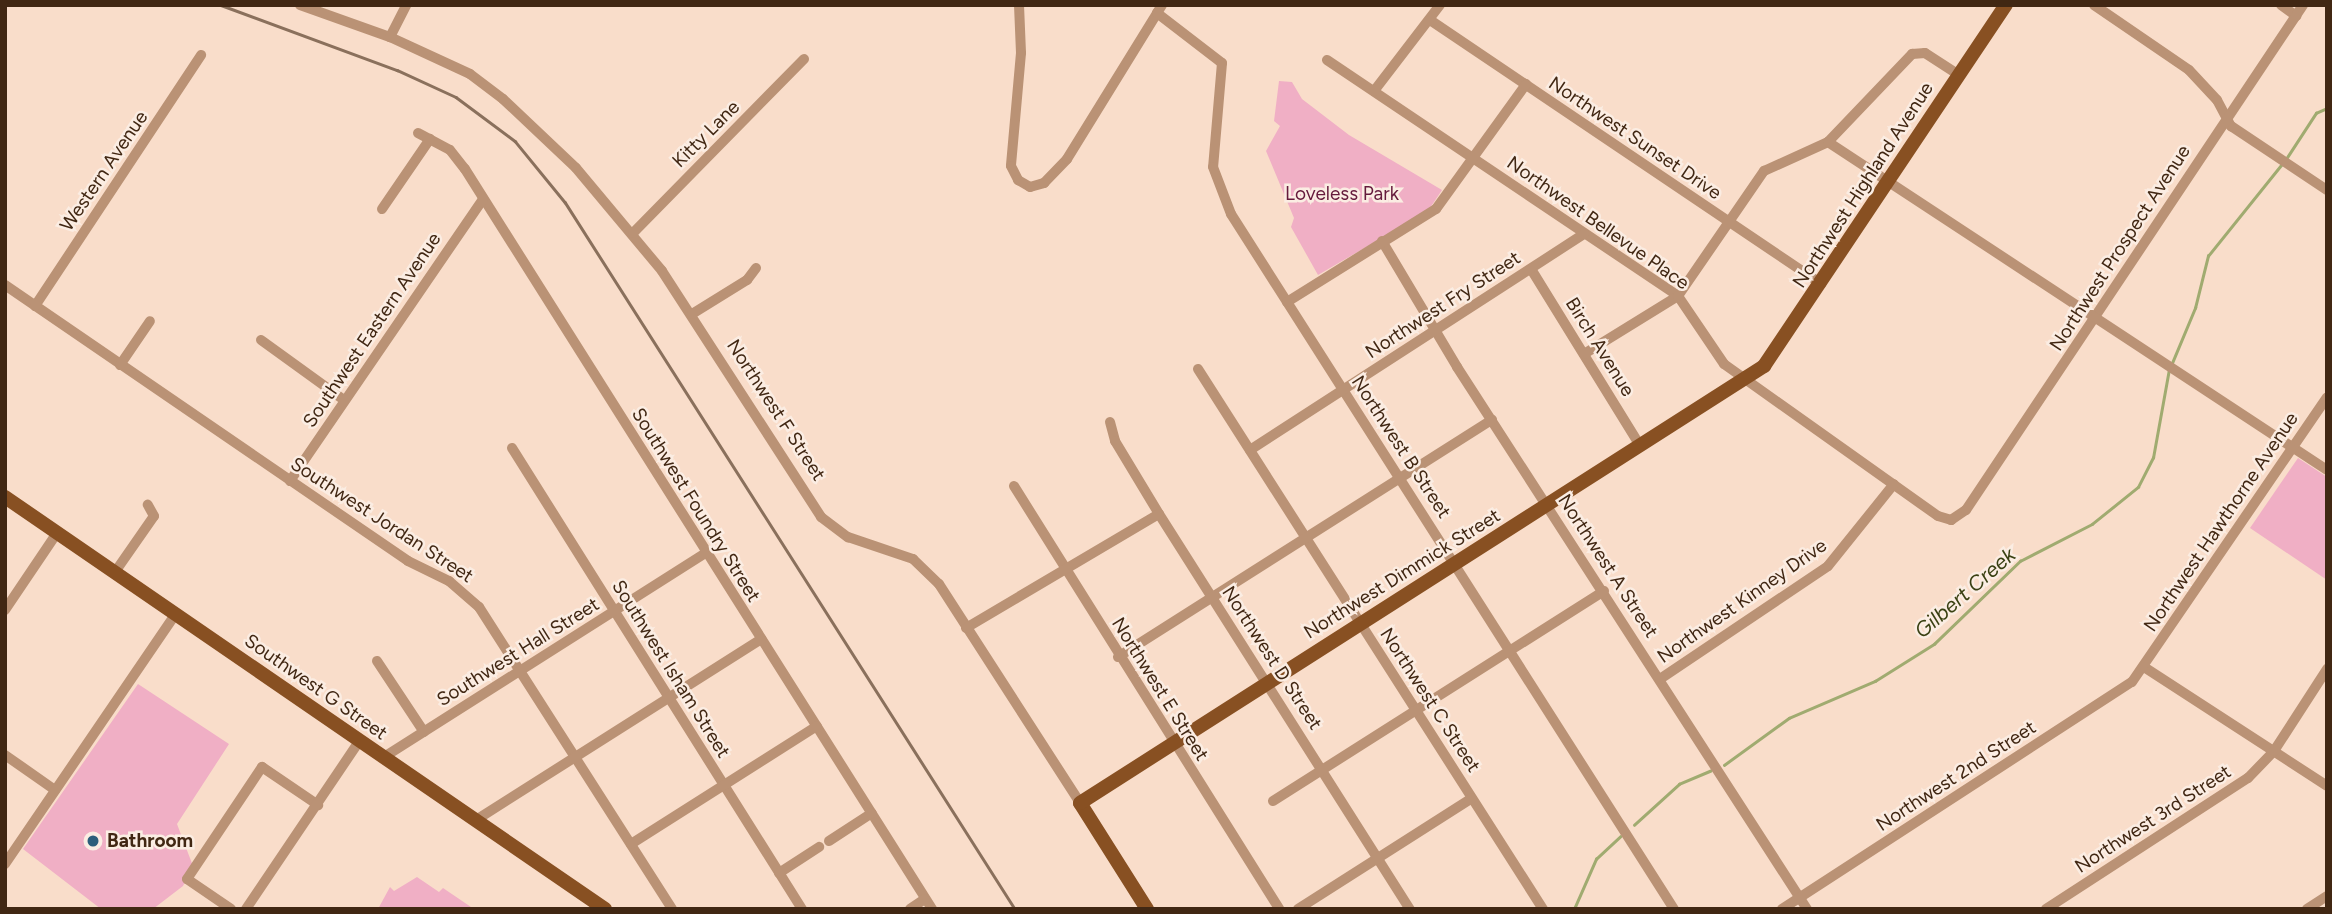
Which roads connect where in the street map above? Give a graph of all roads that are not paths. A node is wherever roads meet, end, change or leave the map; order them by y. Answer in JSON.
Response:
{"nodes":[{"id":1,"x":300,"y":5,"type":"edge"},
{"id":2,"x":406,"y":5,"type":"edge"},
{"id":3,"x":1019,"y":5,"type":"edge"},
{"id":4,"x":1440,"y":5,"type":"edge"},
{"id":5,"x":2006,"y":5,"type":"edge"},
{"id":6,"x":2094,"y":5,"type":"edge"},
{"id":7,"x":2281,"y":5,"type":"edge"},
{"id":8,"x":2303,"y":5,"type":"edge"},
{"id":9,"x":1160,"y":9,"type":"edge"},
{"id":10,"x":2297,"y":16,"type":"junction"},
{"id":11,"x":1430,"y":19,"type":"junction"},
{"id":12,"x":390,"y":37,"type":"junction"},
{"id":13,"x":201,"y":55,"type":"dead end"},
{"id":14,"x":804,"y":60,"type":"dead end"},
{"id":15,"x":1327,"y":60,"type":"dead end"},
{"id":16,"x":1959,"y":75,"type":"junction"},
{"id":17,"x":1526,"y":85,"type":"junction"},
{"id":18,"x":1374,"y":90,"type":"junction"},
{"id":19,"x":2225,"y":120,"type":"junction"},
{"id":20,"x":418,"y":133,"type":"dead end"},
{"id":21,"x":430,"y":139,"type":"junction"},
{"id":22,"x":1828,"y":142,"type":"junction"},
{"id":23,"x":1475,"y":159,"type":"junction"},
{"id":24,"x":1888,"y":182,"type":"junction"},
{"id":25,"x":2327,"y":190,"type":"edge"},
{"id":26,"x":483,"y":199,"type":"junction"},
{"id":27,"x":382,"y":209,"type":"dead end"},
{"id":28,"x":1729,"y":223,"type":"junction"},
{"id":29,"x":633,"y":233,"type":"junction"},
{"id":30,"x":1584,"y":234,"type":"junction"},
{"id":31,"x":1382,"y":241,"type":"junction"},
{"id":32,"x":756,"y":268,"type":"dead end"},
{"id":33,"x":1531,"y":269,"type":"junction"},
{"id":34,"x":1821,"y":284,"type":"junction"},
{"id":35,"x":5,"y":285,"type":"edge"},
{"id":36,"x":1678,"y":296,"type":"junction"},
{"id":37,"x":1287,"y":302,"type":"junction"},
{"id":38,"x":35,"y":306,"type":"junction"},
{"id":39,"x":692,"y":314,"type":"junction"},
{"id":40,"x":2095,"y":319,"type":"junction"},
{"id":41,"x":150,"y":321,"type":"dead end"},
{"id":42,"x":1438,"y":330,"type":"junction"},
{"id":43,"x":261,"y":340,"type":"dead end"},
{"id":44,"x":1584,"y":354,"type":"junction"},
{"id":45,"x":120,"y":365,"type":"junction"},
{"id":46,"x":1198,"y":369,"type":"dead end"},
{"id":47,"x":1744,"y":378,"type":"junction"},
{"id":48,"x":1344,"y":390,"type":"junction"},
{"id":49,"x":2327,"y":397,"type":"edge"},
{"id":50,"x":344,"y":400,"type":"junction"},
{"id":51,"x":1492,"y":420,"type":"junction"},
{"id":52,"x":1110,"y":422,"type":"dead end"},
{"id":53,"x":1639,"y":444,"type":"junction"},
{"id":54,"x":2293,"y":447,"type":"junction"},
{"id":55,"x":512,"y":448,"type":"dead end"},
{"id":56,"x":1250,"y":450,"type":"junction"},
{"id":57,"x":2327,"y":470,"type":"edge"},
{"id":58,"x":1400,"y":478,"type":"junction"},
{"id":59,"x":290,"y":481,"type":"junction"},
{"id":60,"x":1894,"y":484,"type":"junction"},
{"id":61,"x":1014,"y":486,"type":"dead end"},
{"id":62,"x":5,"y":497,"type":"edge"},
{"id":63,"x":1548,"y":504,"type":"junction"},
{"id":64,"x":148,"y":505,"type":"dead end"},
{"id":65,"x":1966,"y":510,"type":"joint"},
{"id":66,"x":1159,"y":514,"type":"junction"},
{"id":67,"x":57,"y":533,"type":"junction"},
{"id":68,"x":1306,"y":538,"type":"junction"},
{"id":69,"x":706,"y":553,"type":"junction"},
{"id":70,"x":1455,"y":563,"type":"junction"},
{"id":71,"x":1067,"y":568,"type":"junction"},
{"id":72,"x":115,"y":572,"type":"junction"},
{"id":73,"x":1604,"y":592,"type":"junction"},
{"id":74,"x":1212,"y":597,"type":"junction"},
{"id":75,"x":5,"y":610,"type":"edge"},
{"id":76,"x":614,"y":612,"type":"junction"},
{"id":77,"x":176,"y":613,"type":"junction"},
{"id":78,"x":1360,"y":623,"type":"junction"},
{"id":79,"x":967,"y":628,"type":"junction"},
{"id":80,"x":761,"y":639,"type":"junction"},
{"id":81,"x":1510,"y":651,"type":"junction"},
{"id":82,"x":1118,"y":657,"type":"junction"},
{"id":83,"x":377,"y":661,"type":"dead end"},
{"id":84,"x":2144,"y":667,"type":"junction"},
{"id":85,"x":2327,"y":669,"type":"edge"},
{"id":86,"x":520,"y":671,"type":"junction"},
{"id":87,"x":1660,"y":679,"type":"junction"},
{"id":88,"x":1266,"y":682,"type":"junction"},
{"id":89,"x":669,"y":699,"type":"junction"},
{"id":90,"x":1416,"y":710,"type":"junction"},
{"id":91,"x":817,"y":726,"type":"junction"},
{"id":92,"x":424,"y":732,"type":"junction"},
{"id":93,"x":360,"y":740,"type":"junction"},
{"id":94,"x":1173,"y":744,"type":"junction"},
{"id":95,"x":2274,"y":751,"type":"junction"},
{"id":96,"x":5,"y":755,"type":"edge"},
{"id":97,"x":384,"y":757,"type":"junction"},
{"id":98,"x":575,"y":758,"type":"junction"},
{"id":99,"x":1323,"y":770,"type":"junction"},
{"id":100,"x":723,"y":784,"type":"junction"},
{"id":101,"x":2327,"y":786,"type":"edge"},
{"id":102,"x":55,"y":790,"type":"junction"},
{"id":103,"x":1472,"y":798,"type":"junction"},
{"id":104,"x":1273,"y":801,"type":"dead end"},
{"id":105,"x":1080,"y":803,"type":"junction"},
{"id":106,"x":318,"y":805,"type":"junction"},
{"id":107,"x":872,"y":813,"type":"junction"},
{"id":108,"x":476,"y":820,"type":"junction"},
{"id":109,"x":631,"y":844,"type":"junction"},
{"id":110,"x":1377,"y":858,"type":"junction"},
{"id":111,"x":5,"y":864,"type":"edge"},
{"id":112,"x":779,"y":873,"type":"junction"},
{"id":113,"x":2327,"y":896,"type":"edge"},
{"id":114,"x":1799,"y":897,"type":"junction"},
{"id":115,"x":929,"y":904,"type":"edge"},
{"id":116,"x":231,"y":909,"type":"edge"},
{"id":117,"x":246,"y":909,"type":"edge"},
{"id":118,"x":605,"y":909,"type":"edge"},
{"id":119,"x":671,"y":909,"type":"edge"},
{"id":120,"x":802,"y":909,"type":"edge"},
{"id":121,"x":910,"y":909,"type":"edge"},
{"id":122,"x":1147,"y":909,"type":"edge"},
{"id":123,"x":1279,"y":909,"type":"edge"},
{"id":124,"x":1298,"y":909,"type":"edge"},
{"id":125,"x":1410,"y":909,"type":"edge"},
{"id":126,"x":1543,"y":909,"type":"edge"},
{"id":127,"x":1674,"y":909,"type":"edge"},
{"id":128,"x":1782,"y":909,"type":"edge"},
{"id":129,"x":1807,"y":909,"type":"edge"},
{"id":130,"x":2046,"y":909,"type":"edge"},
{"id":131,"x":2307,"y":909,"type":"edge"}],
"edges":[{"from":1,"to":12,"type":"street","name":"Northwest F Street"},
{"from":2,"to":12,"type":"street"},
{"from":3,"to":9,"type":"street"},
{"from":4,"to":11,"type":"street"},
{"from":5,"to":16,"type":"main road","name":"Northwest Highland Avenue"},
{"from":6,"to":19,"type":"street"},
{"from":7,"to":10,"type":"street"},
{"from":8,"to":10,"type":"street","name":"Northwest Prospect Avenue"},
{"from":9,"to":37,"type":"street","name":"Northwest B Street"},
{"from":10,"to":19,"type":"street","name":"Northwest Prospect Avenue"},
{"from":11,"to":17,"type":"street","name":"Northwest Sunset Drive"},
{"from":11,"to":18,"type":"street"},
{"from":12,"to":29,"type":"street","name":"Northwest F Street"},
{"from":13,"to":38,"type":"street","name":"Western Avenue"},
{"from":14,"to":29,"type":"street","name":"Kitty Lane"},
{"from":15,"to":18,"type":"street","name":"Northwest Bellevue Place"},
{"from":16,"to":22,"type":"street"},
{"from":16,"to":24,"type":"main road","name":"Northwest Highland Avenue"},
{"from":17,"to":23,"type":"street"},
{"from":17,"to":28,"type":"street","name":"Northwest Sunset Drive"},
{"from":18,"to":23,"type":"street","name":"Northwest Bellevue Place"},
{"from":19,"to":25,"type":"street"},
{"from":19,"to":40,"type":"street","name":"Northwest Prospect Avenue"},
{"from":20,"to":21,"type":"street","name":"Southwest Foundry Street"},
{"from":21,"to":26,"type":"street","name":"Southwest Foundry Street"},
{"from":21,"to":27,"type":"street"},
{"from":22,"to":24,"type":"street"},
{"from":22,"to":28,"type":"street"},
{"from":23,"to":30,"type":"street","name":"Northwest Bellevue Place"},
{"from":23,"to":31,"type":"street"},
{"from":24,"to":34,"type":"main road","name":"Northwest Highland Avenue"},
{"from":24,"to":40,"type":"street"},
{"from":26,"to":50,"type":"street","name":"Southwest Eastern Avenue"},
{"from":26,"to":69,"type":"street","name":"Southwest Foundry Street"},
{"from":28,"to":34,"type":"street","name":"Northwest Sunset Drive"},
{"from":28,"to":36,"type":"street"},
{"from":29,"to":39,"type":"street","name":"Northwest F Street"},
{"from":30,"to":33,"type":"street","name":"Northwest Fry Street"},
{"from":30,"to":36,"type":"street","name":"Northwest Bellevue Place"},
{"from":31,"to":37,"type":"street"},
{"from":31,"to":42,"type":"street","name":"Northwest A Street"},
{"from":32,"to":39,"type":"street"},
{"from":33,"to":42,"type":"street","name":"Northwest Fry Street"},
{"from":33,"to":44,"type":"street","name":"Birch Avenue"},
{"from":34,"to":47,"type":"main road","name":"Northwest Highland Avenue"},
{"from":35,"to":38,"type":"street","name":"Southwest Jordan Street"},
{"from":36,"to":44,"type":"street"},
{"from":36,"to":47,"type":"street","name":"Northwest Bellevue Place"},
{"from":37,"to":48,"type":"street","name":"Northwest B Street"},
{"from":38,"to":45,"type":"street","name":"Southwest Jordan Street"},
{"from":39,"to":79,"type":"street","name":"Northwest F Street"},
{"from":40,"to":54,"type":"street"},
{"from":40,"to":65,"type":"street","name":"Northwest Prospect Avenue"},
{"from":41,"to":45,"type":"street"},
{"from":42,"to":48,"type":"street","name":"Northwest Fry Street"},
{"from":42,"to":51,"type":"street","name":"Northwest A Street"},
{"from":43,"to":50,"type":"street"},
{"from":44,"to":53,"type":"street","name":"Birch Avenue"},
{"from":45,"to":59,"type":"street","name":"Southwest Jordan Street"},
{"from":46,"to":56,"type":"street","name":"Northwest C Street"},
{"from":47,"to":53,"type":"main road","name":"Northwest Dimmick Street"},
{"from":47,"to":60,"type":"street","name":"Northwest Bellevue Place"},
{"from":48,"to":56,"type":"street","name":"Northwest Fry Street"},
{"from":48,"to":58,"type":"street","name":"Northwest B Street"},
{"from":49,"to":54,"type":"street","name":"Northwest Hawthorne Avenue"},
{"from":50,"to":59,"type":"street","name":"Southwest Eastern Avenue"},
{"from":51,"to":58,"type":"street"},
{"from":51,"to":63,"type":"street","name":"Northwest A Street"},
{"from":52,"to":66,"type":"street","name":"Northwest D Street"},
{"from":53,"to":63,"type":"main road","name":"Northwest Dimmick Street"},
{"from":54,"to":57,"type":"street"},
{"from":54,"to":84,"type":"street","name":"Northwest Hawthorne Avenue"},
{"from":55,"to":76,"type":"street","name":"Southwest Isham Street"},
{"from":56,"to":68,"type":"street","name":"Northwest C Street"},
{"from":58,"to":68,"type":"street"},
{"from":58,"to":70,"type":"street","name":"Northwest B Street"},
{"from":59,"to":86,"type":"street","name":"Southwest Jordan Street"},
{"from":60,"to":65,"type":"street","name":"Northwest Bellevue Place"},
{"from":60,"to":87,"type":"street","name":"Northwest Kinney Drive"},
{"from":61,"to":71,"type":"street","name":"Northwest E Street"},
{"from":62,"to":67,"type":"main road","name":"Southwest G Street"},
{"from":63,"to":70,"type":"main road","name":"Northwest Dimmick Street"},
{"from":63,"to":73,"type":"street","name":"Northwest A Street"},
{"from":64,"to":72,"type":"street"},
{"from":66,"to":71,"type":"street"},
{"from":66,"to":74,"type":"street","name":"Northwest D Street"},
{"from":67,"to":72,"type":"main road","name":"Southwest G Street"},
{"from":67,"to":75,"type":"street"},
{"from":68,"to":74,"type":"street"},
{"from":68,"to":78,"type":"street","name":"Northwest C Street"},
{"from":69,"to":76,"type":"street","name":"Southwest Hall Street"},
{"from":69,"to":80,"type":"street","name":"Southwest Foundry Street"},
{"from":70,"to":78,"type":"main road","name":"Northwest Dimmick Street"},
{"from":70,"to":81,"type":"street","name":"Northwest B Street"},
{"from":71,"to":79,"type":"street"},
{"from":71,"to":82,"type":"street","name":"Northwest E Street"},
{"from":72,"to":77,"type":"main road","name":"Southwest G Street"},
{"from":73,"to":81,"type":"street"},
{"from":73,"to":87,"type":"street","name":"Northwest A Street"},
{"from":74,"to":82,"type":"street"},
{"from":74,"to":88,"type":"street","name":"Northwest D Street"},
{"from":76,"to":86,"type":"street","name":"Southwest Hall Street"},
{"from":76,"to":89,"type":"street","name":"Southwest Isham Street"},
{"from":77,"to":93,"type":"main road","name":"Southwest G Street"},
{"from":77,"to":102,"type":"street"},
{"from":78,"to":88,"type":"main road","name":"Northwest Dimmick Street"},
{"from":78,"to":90,"type":"street","name":"Northwest C Street"},
{"from":79,"to":105,"type":"street","name":"Northwest F Street"},
{"from":80,"to":89,"type":"street"},
{"from":80,"to":91,"type":"street","name":"Southwest Foundry Street"},
{"from":81,"to":90,"type":"street"},
{"from":81,"to":127,"type":"street","name":"Northwest B Street"},
{"from":82,"to":94,"type":"street","name":"Northwest E Street"},
{"from":83,"to":92,"type":"street"},
{"from":84,"to":95,"type":"street"},
{"from":84,"to":114,"type":"street","name":"Northwest 2nd Street"},
{"from":85,"to":95,"type":"street","name":"Northwest 3rd Street"},
{"from":86,"to":92,"type":"street","name":"Southwest Hall Street"},
{"from":86,"to":98,"type":"street","name":"Southwest Jordan Street"},
{"from":87,"to":114,"type":"street","name":"Northwest A Street"},
{"from":88,"to":94,"type":"main road","name":"Northwest Dimmick Street"},
{"from":88,"to":99,"type":"street","name":"Northwest D Street"},
{"from":89,"to":98,"type":"street"},
{"from":89,"to":100,"type":"street","name":"Southwest Isham Street"},
{"from":90,"to":99,"type":"street"},
{"from":90,"to":103,"type":"street","name":"Northwest C Street"},
{"from":91,"to":100,"type":"street"},
{"from":91,"to":107,"type":"street","name":"Southwest Foundry Street"},
{"from":92,"to":97,"type":"street","name":"Southwest Hall Street"},
{"from":93,"to":97,"type":"main road","name":"Southwest G Street"},
{"from":93,"to":106,"type":"street"},
{"from":94,"to":105,"type":"main road","name":"Northwest Dimmick Street"},
{"from":94,"to":123,"type":"street","name":"Northwest E Street"},
{"from":95,"to":101,"type":"street"},
{"from":95,"to":130,"type":"street","name":"Northwest 3rd Street"},
{"from":96,"to":102,"type":"street"},
{"from":97,"to":108,"type":"main road","name":"Southwest G Street"},
{"from":98,"to":108,"type":"street"},
{"from":98,"to":109,"type":"street","name":"Southwest Jordan Street"},
{"from":99,"to":104,"type":"street"},
{"from":99,"to":110,"type":"street","name":"Northwest D Street"},
{"from":100,"to":109,"type":"street"},
{"from":100,"to":112,"type":"street","name":"Southwest Isham Street"},
{"from":102,"to":111,"type":"street"},
{"from":103,"to":110,"type":"street"},
{"from":103,"to":126,"type":"street","name":"Northwest C Street"},
{"from":105,"to":122,"type":"main road","name":"Northwest F Street"},
{"from":106,"to":116,"type":"street"},
{"from":106,"to":117,"type":"street"},
{"from":107,"to":112,"type":"street"},
{"from":107,"to":115,"type":"street","name":"Southwest Foundry Street"},
{"from":108,"to":118,"type":"main road","name":"Southwest G Street"},
{"from":109,"to":119,"type":"street","name":"Southwest Jordan Street"},
{"from":110,"to":124,"type":"street"},
{"from":110,"to":125,"type":"street","name":"Northwest D Street"},
{"from":112,"to":120,"type":"street","name":"Southwest Isham Street"},
{"from":113,"to":131,"type":"street"},
{"from":114,"to":128,"type":"street","name":"Northwest 2nd Street"},
{"from":114,"to":129,"type":"street","name":"Northwest A Street"},
{"from":115,"to":121,"type":"street"}]}
